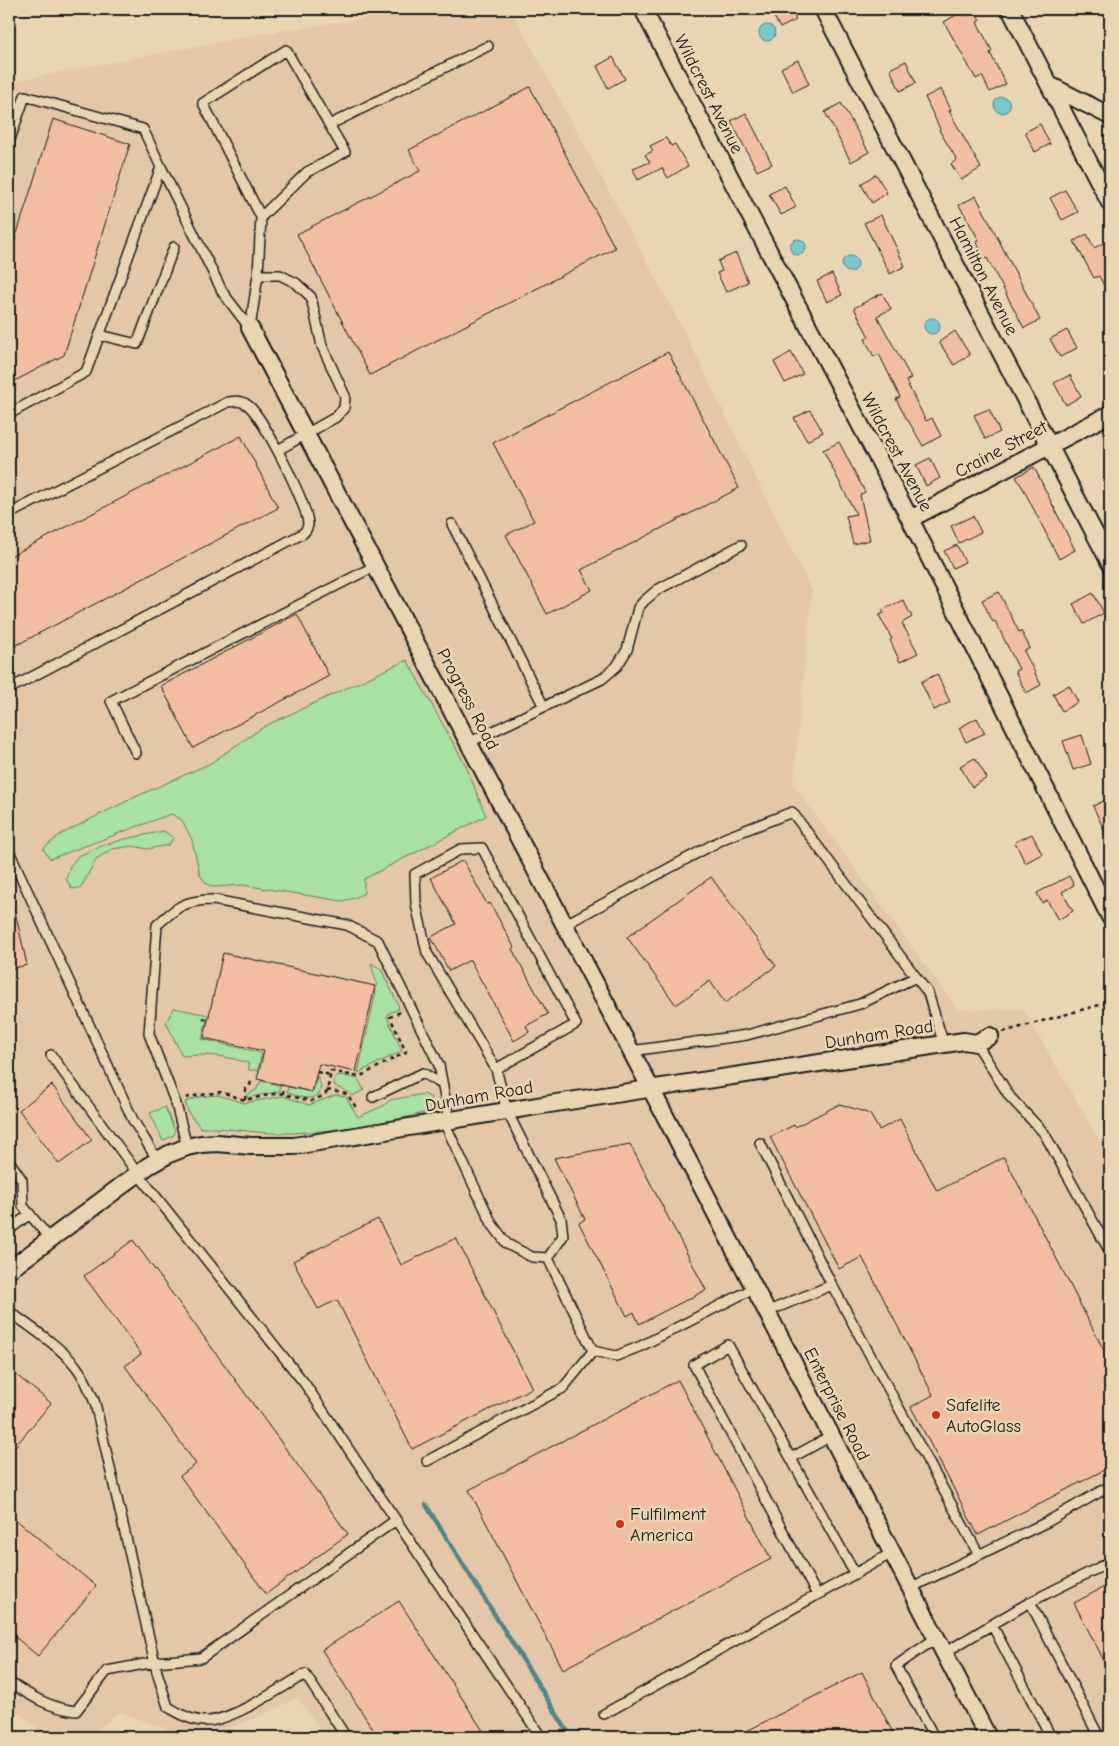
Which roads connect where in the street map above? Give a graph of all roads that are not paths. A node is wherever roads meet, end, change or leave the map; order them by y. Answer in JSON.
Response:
{"nodes":[{"id":1,"x":644,"y":9,"type":"edge"},
{"id":2,"x":823,"y":9,"type":"edge"},
{"id":3,"x":1010,"y":9,"type":"edge"},
{"id":4,"x":488,"y":46,"type":"dead end"},
{"id":5,"x":1049,"y":86,"type":"junction"},
{"id":6,"x":1110,"y":116,"type":"edge"},
{"id":7,"x":329,"y":125,"type":"junction"},
{"id":8,"x":9,"y":142,"type":"edge"},
{"id":9,"x":161,"y":167,"type":"junction"},
{"id":10,"x":1110,"y":203,"type":"edge"},
{"id":11,"x":261,"y":217,"type":"junction"},
{"id":12,"x":174,"y":247,"type":"dead end"},
{"id":13,"x":258,"y":275,"type":"junction"},
{"id":14,"x":250,"y":328,"type":"junction"},
{"id":15,"x":100,"y":335,"type":"junction"},
{"id":16,"x":9,"y":414,"type":"edge"},
{"id":17,"x":1110,"y":414,"type":"edge"},
{"id":18,"x":306,"y":433,"type":"junction"},
{"id":19,"x":1050,"y":446,"type":"junction"},
{"id":20,"x":278,"y":450,"type":"junction"},
{"id":21,"x":9,"y":514,"type":"edge"},
{"id":22,"x":910,"y":519,"type":"junction"},
{"id":23,"x":452,"y":524,"type":"dead end"},
{"id":24,"x":741,"y":545,"type":"dead end"},
{"id":25,"x":1110,"y":562,"type":"edge"},
{"id":26,"x":375,"y":566,"type":"junction"},
{"id":27,"x":9,"y":689,"type":"edge"},
{"id":28,"x":544,"y":707,"type":"junction"},
{"id":29,"x":468,"y":743,"type":"junction"},
{"id":30,"x":136,"y":753,"type":"dead end"},
{"id":31,"x":9,"y":851,"type":"edge"},
{"id":32,"x":1110,"y":917,"type":"edge"},
{"id":33,"x":564,"y":925,"type":"junction"},
{"id":34,"x":916,"y":977,"type":"junction"},
{"id":35,"x":983,"y":1040,"type":"joint"},
{"id":36,"x":944,"y":1045,"type":"junction"},
{"id":37,"x":631,"y":1051,"type":"junction"},
{"id":38,"x":51,"y":1055,"type":"dead end"},
{"id":39,"x":496,"y":1069,"type":"junction"},
{"id":40,"x":443,"y":1085,"type":"junction"},
{"id":41,"x":651,"y":1089,"type":"junction"},
{"id":42,"x":373,"y":1096,"type":"dead end"},
{"id":43,"x":507,"y":1111,"type":"junction"},
{"id":44,"x":446,"y":1121,"type":"junction"},
{"id":45,"x":760,"y":1142,"type":"dead end"},
{"id":46,"x":188,"y":1147,"type":"junction"},
{"id":47,"x":9,"y":1161,"type":"edge"},
{"id":48,"x":158,"y":1161,"type":"junction"},
{"id":49,"x":138,"y":1174,"type":"junction"},
{"id":50,"x":30,"y":1214,"type":"junction"},
{"id":51,"x":9,"y":1230,"type":"edge"},
{"id":52,"x":50,"y":1239,"type":"junction"},
{"id":53,"x":1110,"y":1252,"type":"edge"},
{"id":54,"x":548,"y":1258,"type":"junction"},
{"id":55,"x":9,"y":1270,"type":"edge"},
{"id":56,"x":832,"y":1284,"type":"junction"},
{"id":57,"x":754,"y":1288,"type":"junction"},
{"id":58,"x":9,"y":1311,"type":"edge"},
{"id":59,"x":766,"y":1312,"type":"junction"},
{"id":60,"x":593,"y":1351,"type":"junction"},
{"id":61,"x":831,"y":1436,"type":"junction"},
{"id":62,"x":791,"y":1458,"type":"junction"},
{"id":63,"x":427,"y":1460,"type":"dead end"},
{"id":64,"x":1110,"y":1486,"type":"edge"},
{"id":65,"x":396,"y":1520,"type":"junction"},
{"id":66,"x":892,"y":1553,"type":"junction"},
{"id":67,"x":979,"y":1555,"type":"junction"},
{"id":68,"x":1110,"y":1562,"type":"edge"},
{"id":69,"x":855,"y":1574,"type":"junction"},
{"id":70,"x":910,"y":1588,"type":"junction"},
{"id":71,"x":817,"y":1595,"type":"junction"},
{"id":72,"x":1030,"y":1602,"type":"junction"},
{"id":73,"x":992,"y":1625,"type":"junction"},
{"id":74,"x":936,"y":1638,"type":"junction"},
{"id":75,"x":944,"y":1653,"type":"junction"},
{"id":76,"x":155,"y":1662,"type":"junction"},
{"id":77,"x":9,"y":1682,"type":"edge"},
{"id":78,"x":604,"y":1714,"type":"dead end"},
{"id":79,"x":346,"y":1737,"type":"edge"},
{"id":80,"x":541,"y":1737,"type":"edge"},
{"id":81,"x":934,"y":1737,"type":"edge"},
{"id":82,"x":988,"y":1737,"type":"edge"},
{"id":83,"x":1051,"y":1737,"type":"edge"},
{"id":84,"x":1099,"y":1737,"type":"edge"}],
"edges":[{"from":1,"to":22,"type":"street","name":"Wildcrest Avenue"},
{"from":2,"to":19,"type":"street","name":"Hamilton Avenue"},
{"from":3,"to":5,"type":"street"},
{"from":4,"to":7,"type":"lane"},
{"from":5,"to":6,"type":"street"},
{"from":5,"to":10,"type":"street"},
{"from":7,"to":11,"type":"lane"},
{"from":7,"to":11,"type":"lane"},
{"from":8,"to":9,"type":"lane"},
{"from":9,"to":14,"type":"lane"},
{"from":9,"to":15,"type":"lane"},
{"from":11,"to":13,"type":"lane"},
{"from":12,"to":15,"type":"lane"},
{"from":13,"to":14,"type":"lane"},
{"from":13,"to":18,"type":"lane"},
{"from":14,"to":18,"type":"street","name":"Progress Road"},
{"from":15,"to":16,"type":"lane"},
{"from":17,"to":19,"type":"street","name":"Craine Street"},
{"from":18,"to":20,"type":"lane"},
{"from":18,"to":26,"type":"street","name":"Progress Road"},
{"from":19,"to":22,"type":"street","name":"Craine Street"},
{"from":19,"to":25,"type":"street","name":"Hamilton Avenue"},
{"from":20,"to":21,"type":"lane"},
{"from":20,"to":27,"type":"lane"},
{"from":22,"to":32,"type":"street","name":"Wildcrest Avenue"},
{"from":23,"to":28,"type":"lane"},
{"from":24,"to":28,"type":"lane"},
{"from":26,"to":29,"type":"street","name":"Progress Road"},
{"from":26,"to":30,"type":"lane"},
{"from":28,"to":29,"type":"lane"},
{"from":29,"to":33,"type":"street","name":"Progress Road"},
{"from":31,"to":48,"type":"lane"},
{"from":33,"to":34,"type":"lane"},
{"from":33,"to":37,"type":"street","name":"Progress Road"},
{"from":34,"to":36,"type":"lane"},
{"from":34,"to":37,"type":"lane"},
{"from":35,"to":36,"type":"street","name":"Dunham Road"},
{"from":35,"to":53,"type":"lane"},
{"from":36,"to":41,"type":"street","name":"Dunham Road"},
{"from":37,"to":41,"type":"street","name":"Progress Road"},
{"from":38,"to":49,"type":"lane"},
{"from":39,"to":39,"type":"lane"},
{"from":39,"to":43,"type":"lane"},
{"from":40,"to":42,"type":"lane"},
{"from":40,"to":44,"type":"lane"},
{"from":40,"to":46,"type":"lane"},
{"from":41,"to":43,"type":"street","name":"Dunham Road"},
{"from":41,"to":57,"type":"street","name":"Enterprise Road"},
{"from":43,"to":44,"type":"street","name":"Dunham Road"},
{"from":43,"to":54,"type":"lane"},
{"from":44,"to":46,"type":"street","name":"Dunham Road"},
{"from":44,"to":54,"type":"lane"},
{"from":45,"to":56,"type":"lane"},
{"from":46,"to":48,"type":"street","name":"Dunham Road"},
{"from":47,"to":50,"type":"lane"},
{"from":48,"to":49,"type":"street","name":"Dunham Road"},
{"from":49,"to":52,"type":"street","name":"Dunham Road"},
{"from":49,"to":65,"type":"lane"},
{"from":50,"to":51,"type":"lane"},
{"from":50,"to":52,"type":"lane"},
{"from":52,"to":55,"type":"street","name":"Dunham Road"},
{"from":54,"to":60,"type":"lane"},
{"from":56,"to":59,"type":"lane"},
{"from":56,"to":67,"type":"lane"},
{"from":57,"to":59,"type":"street","name":"Enterprise Road"},
{"from":57,"to":60,"type":"lane"},
{"from":58,"to":76,"type":"lane"},
{"from":59,"to":61,"type":"street","name":"Enterprise Road"},
{"from":60,"to":63,"type":"lane"},
{"from":61,"to":62,"type":"lane"},
{"from":61,"to":66,"type":"street","name":"Enterprise Road"},
{"from":62,"to":69,"type":"lane"},
{"from":62,"to":71,"type":"lane"},
{"from":64,"to":67,"type":"lane"},
{"from":65,"to":76,"type":"lane"},
{"from":65,"to":80,"type":"lane"},
{"from":66,"to":69,"type":"lane"},
{"from":66,"to":70,"type":"street","name":"Enterprise Road"},
{"from":67,"to":70,"type":"lane"},
{"from":68,"to":72,"type":"lane"},
{"from":69,"to":71,"type":"lane"},
{"from":70,"to":74,"type":"street","name":"Enterprise Road"},
{"from":71,"to":78,"type":"lane"},
{"from":72,"to":73,"type":"lane"},
{"from":72,"to":84,"type":"lane"},
{"from":73,"to":75,"type":"lane"},
{"from":73,"to":83,"type":"lane"},
{"from":74,"to":75,"type":"street","name":"Enterprise Road"},
{"from":74,"to":81,"type":"lane"},
{"from":75,"to":82,"type":"street","name":"Enterprise Road"},
{"from":76,"to":77,"type":"lane"},
{"from":76,"to":79,"type":"lane"}]}
